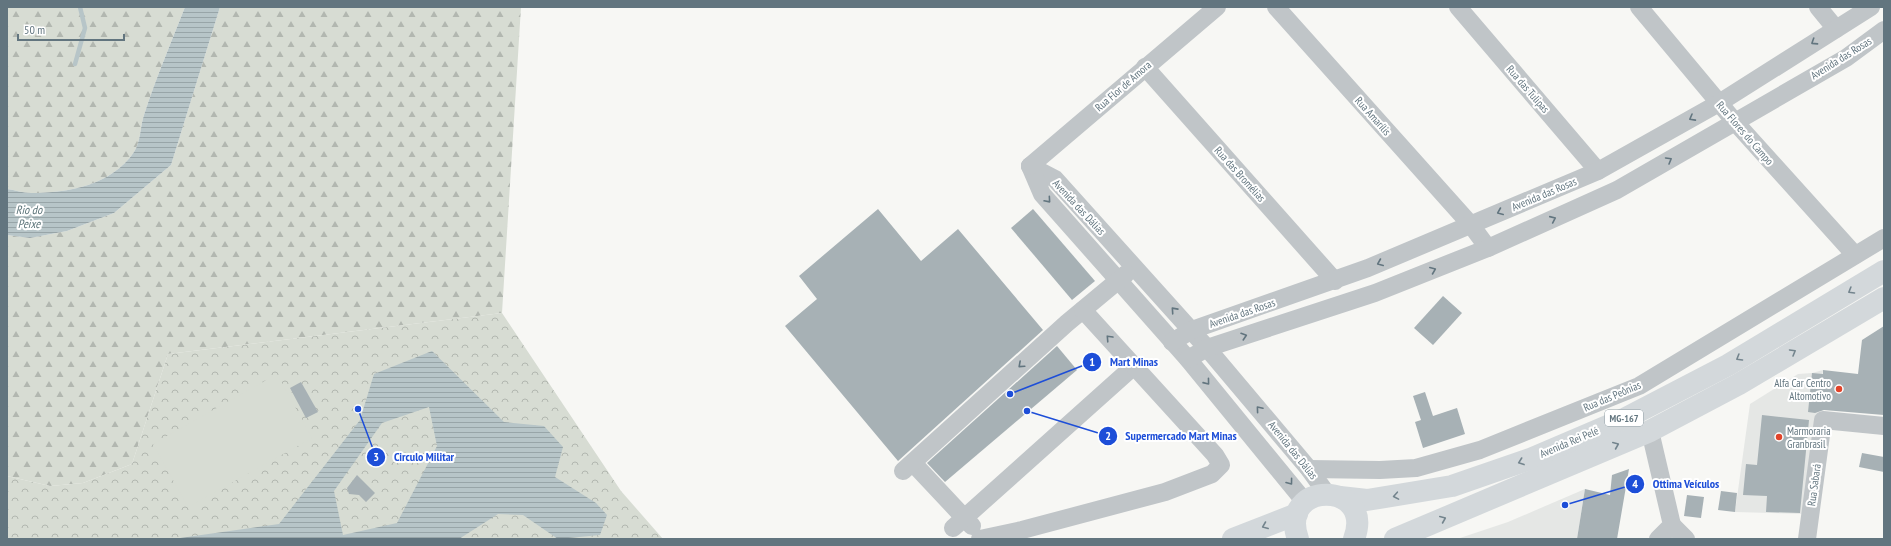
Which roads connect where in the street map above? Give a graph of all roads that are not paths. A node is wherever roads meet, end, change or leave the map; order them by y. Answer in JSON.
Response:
{"nodes":[{"id":1,"x":1217,"y":7,"type":"edge"},
{"id":2,"x":1276,"y":7,"type":"edge"},
{"id":3,"x":1458,"y":7,"type":"edge"},
{"id":4,"x":1639,"y":7,"type":"edge"},
{"id":5,"x":1818,"y":7,"type":"edge"},
{"id":6,"x":1871,"y":7,"type":"edge"},
{"id":7,"x":1836,"y":29,"type":"junction"},
{"id":8,"x":1884,"y":30,"type":"edge"},
{"id":9,"x":1145,"y":67,"type":"junction"},
{"id":10,"x":1719,"y":103,"type":"junction"},
{"id":11,"x":1735,"y":122,"type":"junction"},
{"id":12,"x":1030,"y":166,"type":"junction"},
{"id":13,"x":1598,"y":171,"type":"junction"},
{"id":14,"x":1471,"y":225,"type":"junction"},
{"id":15,"x":1884,"y":238,"type":"edge"},
{"id":16,"x":1488,"y":248,"type":"junction"},
{"id":17,"x":1855,"y":255,"type":"junction"},
{"id":18,"x":1134,"y":266,"type":"junction"},
{"id":19,"x":1884,"y":271,"type":"edge"},
{"id":20,"x":1118,"y":281,"type":"junction"},
{"id":21,"x":1335,"y":281,"type":"junction"},
{"id":22,"x":1884,"y":298,"type":"edge"},
{"id":23,"x":1083,"y":310,"type":"junction"},
{"id":24,"x":1192,"y":330,"type":"junction"},
{"id":25,"x":1172,"y":342,"type":"junction"},
{"id":26,"x":1207,"y":348,"type":"junction"},
{"id":27,"x":1188,"y":359,"type":"junction"},
{"id":28,"x":1134,"y":366,"type":"junction"},
{"id":29,"x":1884,"y":426,"type":"edge"},
{"id":30,"x":1650,"y":431,"type":"junction"},
{"id":31,"x":1309,"y":469,"type":"junction"},
{"id":32,"x":1334,"y":495,"type":"junction"},
{"id":33,"x":1301,"y":508,"type":"junction"},
{"id":34,"x":959,"y":523,"type":"junction"},
{"id":35,"x":1672,"y":525,"type":"junction"},
{"id":36,"x":1418,"y":534,"type":"edge"},
{"id":37,"x":982,"y":538,"type":"edge"},
{"id":38,"x":1233,"y":539,"type":"edge"},
{"id":39,"x":1298,"y":539,"type":"edge"},
{"id":40,"x":1354,"y":539,"type":"edge"},
{"id":41,"x":1394,"y":539,"type":"edge"},
{"id":42,"x":1658,"y":539,"type":"edge"},
{"id":43,"x":1686,"y":539,"type":"edge"},
{"id":44,"x":1807,"y":539,"type":"edge"}],
"edges":[{"from":1,"to":9,"type":"street","name":"Rua Flor de Amora"},
{"from":2,"to":14,"type":"street","name":"Rua Amarílis"},
{"from":3,"to":13,"type":"street","name":"Rua das Tulipas"},
{"from":4,"to":10,"type":"street","name":"Rua Flores do Campo"},
{"from":5,"to":7,"type":"street"},
{"from":6,"to":7,"type":"street","name":"Avenida das Rosas"},
{"from":7,"to":10,"type":"street","name":"Avenida das Rosas","one_way":true},
{"from":8,"to":11,"type":"street","name":"Avenida das Rosas"},
{"from":9,"to":12,"type":"street","name":"Rua Flor de Amora"},
{"from":9,"to":21,"type":"street","name":"Rua das Bromélias"},
{"from":10,"to":11,"type":"street","name":"Rua Flores do Campo"},
{"from":10,"to":13,"type":"street","name":"Avenida das Rosas","one_way":true},
{"from":16,"to":11,"type":"street","name":"Avenida das Rosas","one_way":true},
{"from":11,"to":17,"type":"street","name":"Rua Flores do Campo"},
{"from":12,"to":18,"type":"street","name":"Avenida das Dálias"},
{"from":12,"to":20,"type":"street","name":"Avenida das Dálias","one_way":true},
{"from":13,"to":14,"type":"street","name":"Avenida das Rosas","one_way":true},
{"from":14,"to":16,"type":"street","name":"Rua Amarílis"},
{"from":14,"to":21,"type":"street","name":"Avenida das Rosas","one_way":true},
{"from":15,"to":17,"type":"street","name":"Rua das Peônias"},
{"from":26,"to":16,"type":"street","name":"Avenida das Rosas","one_way":true},
{"from":17,"to":31,"type":"street","name":"Rua das Peônias"},
{"from":18,"to":20,"type":"street"},
{"from":24,"to":18,"type":"street","name":"Avenida das Dálias","one_way":true},
{"from":19,"to":32,"type":"main road","name":"Avenida Rei Pelé","number":"MG-167","one_way":true},
{"from":20,"to":23,"type":"street"},
{"from":20,"to":25,"type":"street","name":"Avenida das Dálias"},
{"from":21,"to":24,"type":"street","name":"Avenida das Rosas"},
{"from":30,"to":22,"type":"main road","name":"Avenida Rei Pelé","number":"MG-167","one_way":true},
{"from":28,"to":23,"type":"street","one_way":true},
{"from":23,"to":34,"type":"street","one_way":true},
{"from":24,"to":25,"type":"street","name":"Avenida das Rosas"},
{"from":24,"to":26,"type":"street","name":"Avenida das Dálias"},
{"from":25,"to":27,"type":"street","name":"Avenida das Dálias"},
{"from":26,"to":27,"type":"street","name":"Avenida das Rosas"},
{"from":31,"to":26,"type":"street","name":"Avenida das Dálias","one_way":true},
{"from":27,"to":33,"type":"street","name":"Avenida das Dálias","one_way":true},
{"from":28,"to":34,"type":"street"},
{"from":28,"to":37,"type":"street"},
{"from":29,"to":44,"type":"street","name":"Rua Sabará"},
{"from":30,"to":35,"type":"street"},
{"from":36,"to":30,"type":"main road","name":"Avenida Rei Pelé","number":"MG-167","one_way":true},
{"from":31,"to":32,"type":"street","name":"Avenida das Dálias"},
{"from":32,"to":33,"type":"main road"},
{"from":32,"to":40,"type":"main road"},
{"from":33,"to":38,"type":"main road","one_way":true},
{"from":33,"to":39,"type":"main road"},
{"from":34,"to":37,"type":"street"},
{"from":35,"to":42,"type":"street"},
{"from":35,"to":43,"type":"street"},
{"from":36,"to":41,"type":"main road","name":"Avenida Rei Pelé","number":"MG-167"}]}
